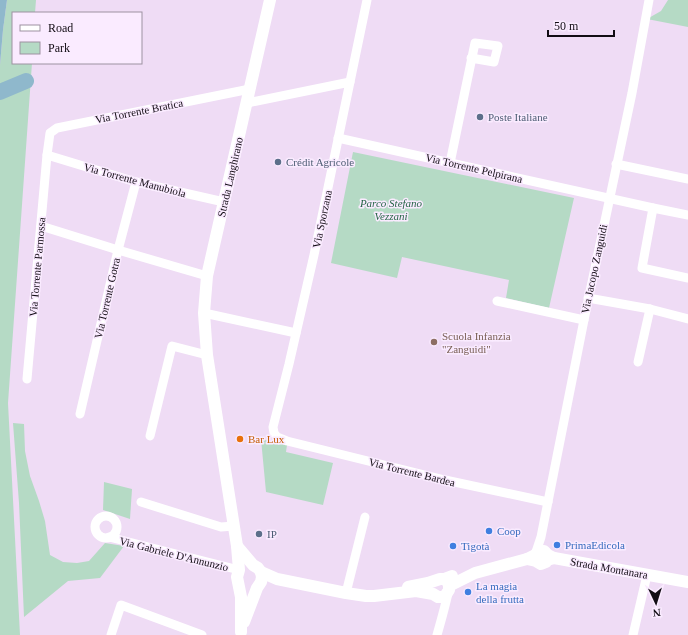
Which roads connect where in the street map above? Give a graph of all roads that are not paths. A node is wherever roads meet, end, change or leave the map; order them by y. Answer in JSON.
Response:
{"nodes":[{"id":1,"x":270,"y":0,"type":"edge"},
{"id":2,"x":367,"y":0,"type":"edge"},
{"id":3,"x":649,"y":0,"type":"edge"},
{"id":4,"x":471,"y":58,"type":"dead end"},
{"id":5,"x":350,"y":82,"type":"junction"},
{"id":6,"x":250,"y":89,"type":"junction"},
{"id":7,"x":247,"y":103,"type":"junction"},
{"id":8,"x":338,"y":138,"type":"junction"},
{"id":9,"x":47,"y":155,"type":"junction"},
{"id":10,"x":450,"y":163,"type":"junction"},
{"id":11,"x":616,"y":164,"type":"junction"},
{"id":12,"x":688,"y":179,"type":"edge"},
{"id":13,"x":136,"y":182,"type":"junction"},
{"id":14,"x":609,"y":198,"type":"junction"},
{"id":15,"x":224,"y":202,"type":"junction"},
{"id":16,"x":653,"y":208,"type":"junction"},
{"id":17,"x":688,"y":215,"type":"edge"},
{"id":18,"x":41,"y":226,"type":"junction"},
{"id":19,"x":118,"y":250,"type":"junction"},
{"id":20,"x":207,"y":276,"type":"junction"},
{"id":21,"x":688,"y":278,"type":"edge"},
{"id":22,"x":588,"y":298,"type":"junction"},
{"id":23,"x":497,"y":301,"type":"dead end"},
{"id":24,"x":650,"y":309,"type":"junction"},
{"id":25,"x":204,"y":312,"type":"junction"},
{"id":26,"x":688,"y":319,"type":"edge"},
{"id":27,"x":584,"y":320,"type":"junction"},
{"id":28,"x":296,"y":333,"type":"junction"},
{"id":29,"x":208,"y":355,"type":"junction"},
{"id":30,"x":638,"y":362,"type":"dead end"},
{"id":31,"x":27,"y":380,"type":"dead end"},
{"id":32,"x":80,"y":414,"type":"dead end"},
{"id":33,"x":150,"y":436,"type":"dead end"},
{"id":34,"x":277,"y":437,"type":"joint"},
{"id":35,"x":141,"y":502,"type":"dead end"},
{"id":36,"x":548,"y":502,"type":"junction"},
{"id":37,"x":365,"y":517,"type":"dead end"},
{"id":38,"x":234,"y":526,"type":"junction"},
{"id":39,"x":109,"y":537,"type":"dead end"},
{"id":40,"x":237,"y":546,"type":"junction"},
{"id":41,"x":541,"y":557,"type":"junction"},
{"id":42,"x":239,"y":570,"type":"junction"},
{"id":43,"x":647,"y":575,"type":"junction"},
{"id":44,"x":258,"y":577,"type":"junction"},
{"id":45,"x":688,"y":582,"type":"edge"},
{"id":46,"x":239,"y":585,"type":"junction"},
{"id":47,"x":444,"y":585,"type":"junction"},
{"id":48,"x":346,"y":593,"type":"junction"},
{"id":49,"x":382,"y":595,"type":"junction"},
{"id":50,"x":434,"y":595,"type":"junction"},
{"id":51,"x":441,"y":618,"type":"junction"},
{"id":52,"x":241,"y":633,"type":"edge"},
{"id":53,"x":111,"y":635,"type":"edge"},
{"id":54,"x":202,"y":635,"type":"edge"},
{"id":55,"x":438,"y":635,"type":"edge"},
{"id":56,"x":633,"y":635,"type":"edge"}],
"edges":[{"from":1,"to":6,"type":"street","name":"Strada Langhirano"},
{"from":2,"to":5,"type":"street","name":"Via Sporzana"},
{"from":3,"to":11,"type":"street","name":"Via Jacopo Zanguidi"},
{"from":4,"to":10,"type":"street"},
{"from":5,"to":7,"type":"street"},
{"from":5,"to":8,"type":"street","name":"Via Sporzana"},
{"from":6,"to":7,"type":"street","name":"Strada Langhirano"},
{"from":6,"to":9,"type":"street","name":"Via Torrente Bratica"},
{"from":7,"to":15,"type":"street","name":"Strada Langhirano"},
{"from":8,"to":10,"type":"street","name":"Via Torrente Pelpirana"},
{"from":8,"to":28,"type":"street","name":"Via Sporzana"},
{"from":9,"to":13,"type":"street","name":"Via Torrente Manubiola"},
{"from":9,"to":18,"type":"street","name":"Via Torrente Parmossa"},
{"from":10,"to":14,"type":"street","name":"Via Torrente Pelpirana"},
{"from":11,"to":12,"type":"street"},
{"from":11,"to":14,"type":"street","name":"Via Jacopo Zanguidi"},
{"from":13,"to":15,"type":"street","name":"Via Torrente Manubiola"},
{"from":13,"to":19,"type":"street","name":"Via Torrente Gotra"},
{"from":14,"to":16,"type":"street","name":"Via Torrente Pelpirana"},
{"from":14,"to":22,"type":"street","name":"Via Jacopo Zanguidi"},
{"from":15,"to":20,"type":"street","name":"Strada Langhirano"},
{"from":16,"to":17,"type":"street","name":"Via Torrente Pelpirana"},
{"from":16,"to":21,"type":"street"},
{"from":18,"to":19,"type":"street"},
{"from":18,"to":31,"type":"street","name":"Via Torrente Parmossa"},
{"from":19,"to":20,"type":"street"},
{"from":19,"to":32,"type":"street","name":"Via Torrente Gotra"},
{"from":20,"to":25,"type":"street","name":"Strada Langhirano"},
{"from":22,"to":24,"type":"street"},
{"from":22,"to":27,"type":"street","name":"Via Jacopo Zanguidi"},
{"from":23,"to":27,"type":"street"},
{"from":24,"to":26,"type":"street"},
{"from":24,"to":30,"type":"street"},
{"from":25,"to":28,"type":"street"},
{"from":25,"to":29,"type":"street","name":"Strada Langhirano"},
{"from":27,"to":36,"type":"street","name":"Via Jacopo Zanguidi"},
{"from":28,"to":34,"type":"street","name":"Via Sporzana"},
{"from":29,"to":33,"type":"street"},
{"from":29,"to":38,"type":"street","name":"Strada Langhirano"},
{"from":34,"to":36,"type":"street","name":"Via Torrente Bardea"},
{"from":35,"to":38,"type":"street"},
{"from":36,"to":41,"type":"street","name":"Via Jacopo Zanguidi"},
{"from":37,"to":48,"type":"street"},
{"from":38,"to":40,"type":"street","name":"Strada Langhirano"},
{"from":39,"to":42,"type":"street","name":"Via Gabriele D'Annunzio"},
{"from":40,"to":42,"type":"street","name":"Strada Langhirano"},
{"from":40,"to":44,"type":"street"},
{"from":41,"to":43,"type":"street","name":"Strada Montanara"},
{"from":41,"to":47,"type":"street","name":"Strada Montanara"},
{"from":42,"to":44,"type":"street"},
{"from":42,"to":46,"type":"street","name":"Strada Langhirano"},
{"from":43,"to":45,"type":"street","name":"Strada Montanara"},
{"from":43,"to":56,"type":"street"},
{"from":44,"to":46,"type":"street"},
{"from":44,"to":48,"type":"street","name":"Strada Montanara"},
{"from":44,"to":52,"type":"street","name":"Strada Langhirano"},
{"from":46,"to":52,"type":"street","name":"Strada Langhirano"},
{"from":47,"to":49,"type":"street","name":"Strada Montanara"},
{"from":47,"to":50,"type":"street"},
{"from":47,"to":51,"type":"street"},
{"from":48,"to":49,"type":"street","name":"Strada Montanara"},
{"from":49,"to":50,"type":"street","name":"Strada Montanara"},
{"from":50,"to":51,"type":"street"},
{"from":51,"to":55,"type":"street"},
{"from":53,"to":54,"type":"street"}]}
